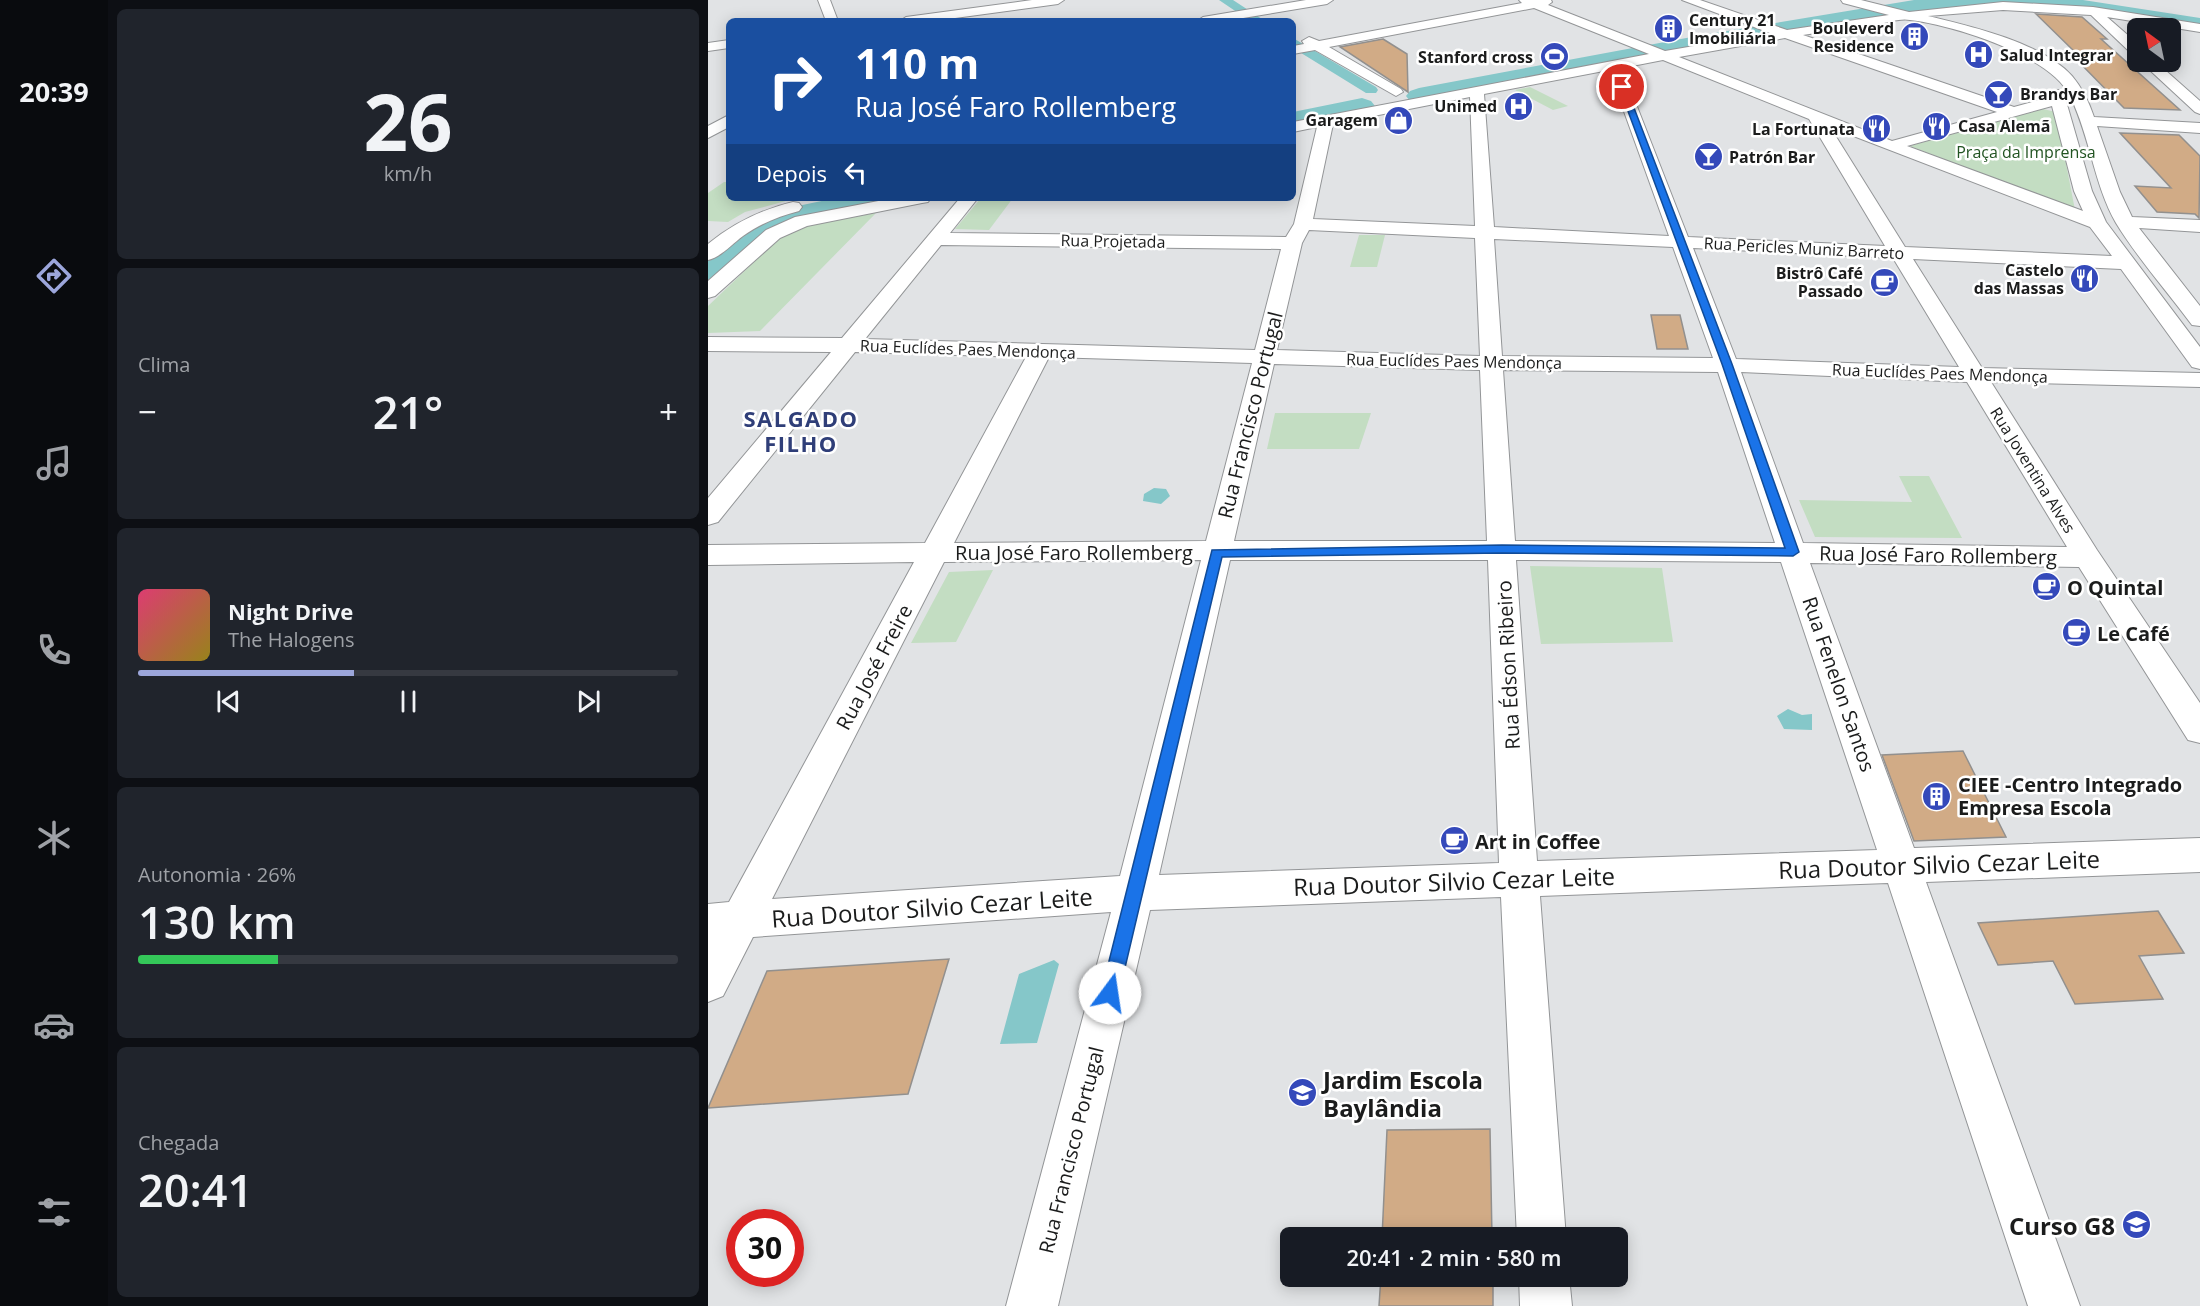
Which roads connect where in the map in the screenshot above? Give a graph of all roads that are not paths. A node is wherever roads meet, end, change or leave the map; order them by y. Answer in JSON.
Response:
{"nodes":[{"id":1,"x":824,"y":0,"type":"edge"},
{"id":2,"x":959,"y":0,"type":"edge"},
{"id":3,"x":1058,"y":0,"type":"edge"},
{"id":4,"x":1244,"y":0,"type":"edge"},
{"id":5,"x":1327,"y":0,"type":"edge"},
{"id":6,"x":1557,"y":0,"type":"edge"},
{"id":7,"x":1688,"y":0,"type":"edge"},
{"id":8,"x":1847,"y":0,"type":"edge"},
{"id":9,"x":2077,"y":0,"type":"edge"},
{"id":10,"x":1530,"y":2,"type":"edge"},
{"id":11,"x":1222,"y":5,"type":"dead end"},
{"id":12,"x":1891,"y":11,"type":"edge"},
{"id":13,"x":2093,"y":11,"type":"junction"},
{"id":14,"x":1249,"y":15,"type":"edge"},
{"id":15,"x":1816,"y":16,"type":"dead end"},
{"id":16,"x":973,"y":17,"type":"edge"},
{"id":17,"x":2200,"y":17,"type":"edge"},
{"id":18,"x":831,"y":18,"type":"edge"},
{"id":19,"x":956,"y":18,"type":"edge"},
{"id":20,"x":1226,"y":18,"type":"edge"},
{"id":21,"x":1842,"y":22,"type":"junction"},
{"id":22,"x":2200,"y":28,"type":"edge"},
{"id":23,"x":1773,"y":30,"type":"junction"},
{"id":24,"x":2127,"y":42,"type":"edge"},
{"id":25,"x":726,"y":44,"type":"edge"},
{"id":26,"x":708,"y":47,"type":"edge"},
{"id":27,"x":1301,"y":47,"type":"edge"},
{"id":28,"x":1654,"y":50,"type":"junction"},
{"id":29,"x":1311,"y":62,"type":"dead end"},
{"id":30,"x":1614,"y":65,"type":"junction"},
{"id":31,"x":2159,"y":72,"type":"edge"},
{"id":32,"x":1441,"y":84,"type":"dead end"},
{"id":33,"x":1477,"y":92,"type":"junction"},
{"id":34,"x":1366,"y":98,"type":"junction"},
{"id":35,"x":2060,"y":99,"type":"junction"},
{"id":36,"x":1383,"y":109,"type":"junction"},
{"id":37,"x":2200,"y":109,"type":"edge"},
{"id":38,"x":1296,"y":111,"type":"edge"},
{"id":39,"x":2013,"y":112,"type":"junction"},
{"id":40,"x":1815,"y":116,"type":"junction"},
{"id":41,"x":1326,"y":121,"type":"junction"},
{"id":42,"x":2088,"y":121,"type":"junction"},
{"id":43,"x":726,"y":122,"type":"edge"},
{"id":44,"x":1296,"y":126,"type":"edge"},
{"id":45,"x":2200,"y":128,"type":"edge"},
{"id":46,"x":708,"y":133,"type":"edge"},
{"id":47,"x":708,"y":141,"type":"edge"},
{"id":48,"x":726,"y":141,"type":"edge"},
{"id":49,"x":1891,"y":146,"type":"junction"},
{"id":50,"x":827,"y":201,"type":"edge"},
{"id":51,"x":906,"y":201,"type":"edge"},
{"id":52,"x":967,"y":201,"type":"edge"},
{"id":53,"x":2126,"y":222,"type":"junction"},
{"id":54,"x":2097,"y":224,"type":"junction"},
{"id":55,"x":2200,"y":226,"type":"edge"},
{"id":56,"x":708,"y":228,"type":"edge"},
{"id":57,"x":740,"y":228,"type":"junction"},
{"id":58,"x":1298,"y":233,"type":"junction"},
{"id":59,"x":1486,"y":234,"type":"junction"},
{"id":60,"x":935,"y":239,"type":"junction"},
{"id":61,"x":1681,"y":242,"type":"junction"},
{"id":62,"x":1899,"y":253,"type":"junction"},
{"id":63,"x":708,"y":254,"type":"edge"},
{"id":64,"x":2125,"y":263,"type":"junction"},
{"id":65,"x":708,"y":292,"type":"edge"},
{"id":66,"x":2200,"y":320,"type":"edge"},
{"id":67,"x":708,"y":344,"type":"edge"},
{"id":68,"x":850,"y":345,"type":"junction"},
{"id":69,"x":1040,"y":352,"type":"junction"},
{"id":70,"x":1264,"y":357,"type":"junction"},
{"id":71,"x":2200,"y":362,"type":"edge"},
{"id":72,"x":1492,"y":363,"type":"junction"},
{"id":73,"x":1727,"y":364,"type":"junction"},
{"id":74,"x":1974,"y":375,"type":"junction"},
{"id":75,"x":2200,"y":380,"type":"edge"},
{"id":76,"x":708,"y":516,"type":"edge"},
{"id":77,"x":1502,"y":549,"type":"junction"},
{"id":78,"x":935,"y":552,"type":"junction"},
{"id":79,"x":1216,"y":552,"type":"junction"},
{"id":80,"x":1793,"y":552,"type":"junction"},
{"id":81,"x":708,"y":555,"type":"edge"},
{"id":82,"x":2087,"y":557,"type":"junction"},
{"id":83,"x":2200,"y":730,"type":"edge"},
{"id":84,"x":2200,"y":855,"type":"edge"},
{"id":85,"x":1902,"y":865,"type":"junction"},
{"id":86,"x":1519,"y":878,"type":"junction"},
{"id":87,"x":1135,"y":893,"type":"junction"},
{"id":88,"x":725,"y":921,"type":"edge"},
{"id":89,"x":708,"y":982,"type":"edge"},
{"id":90,"x":1541,"y":1227,"type":"edge"},
{"id":91,"x":1545,"y":1287,"type":"edge"},
{"id":92,"x":1032,"y":1306,"type":"edge"},
{"id":93,"x":1546,"y":1306,"type":"edge"},
{"id":94,"x":2054,"y":1306,"type":"edge"}],
"edges":[{"from":1,"to":18,"type":"street"},
{"from":2,"to":16,"type":"street"},
{"from":3,"to":16,"type":"street"},
{"from":4,"to":14,"type":"street"},
{"from":5,"to":14,"type":"street"},
{"from":6,"to":10,"type":"street"},
{"from":7,"to":23,"type":"street"},
{"from":8,"to":12,"type":"street"},
{"from":9,"to":17,"type":"street"},
{"from":10,"to":27,"type":"street"},
{"from":10,"to":28,"type":"street"},
{"from":11,"to":14,"type":"street"},
{"from":12,"to":13,"type":"street"},
{"from":12,"to":21,"type":"street"},
{"from":12,"to":21,"type":"street"},
{"from":12,"to":35,"type":"street"},
{"from":12,"to":42,"type":"street"},
{"from":13,"to":22,"type":"street"},
{"from":13,"to":24,"type":"street"},
{"from":14,"to":20,"type":"street"},
{"from":15,"to":23,"type":"street"},
{"from":16,"to":19,"type":"street"},
{"from":21,"to":23,"type":"street"},
{"from":23,"to":28,"type":"street"},
{"from":23,"to":28,"type":"street"},
{"from":23,"to":39,"type":"street"},
{"from":25,"to":26,"type":"street"},
{"from":27,"to":29,"type":"street"},
{"from":27,"to":34,"type":"street"},
{"from":28,"to":30,"type":"street"},
{"from":28,"to":32,"type":"street"},
{"from":28,"to":40,"type":"street"},
{"from":30,"to":33,"type":"street"},
{"from":30,"to":61,"type":"street","name":"Rua Fenelon Santos"},
{"from":31,"to":37,"type":"street"},
{"from":33,"to":36,"type":"street"},
{"from":33,"to":59,"type":"street","name":"Rua Édson Ribeiro"},
{"from":34,"to":36,"type":"street"},
{"from":34,"to":38,"type":"street"},
{"from":35,"to":39,"type":"street"},
{"from":35,"to":54,"type":"street"},
{"from":36,"to":41,"type":"street"},
{"from":39,"to":49,"type":"street"},
{"from":40,"to":49,"type":"street"},
{"from":40,"to":62,"type":"street","name":"Rua Joventina Alves"},
{"from":41,"to":44,"type":"street"},
{"from":41,"to":58,"type":"street","name":"Rua Francisco Portugal"},
{"from":42,"to":45,"type":"street"},
{"from":42,"to":53,"type":"street"},
{"from":43,"to":46,"type":"street"},
{"from":47,"to":48,"type":"street"},
{"from":49,"to":54,"type":"street"},
{"from":50,"to":57,"type":"street"},
{"from":51,"to":65,"type":"street"},
{"from":52,"to":60,"type":"street"},
{"from":53,"to":55,"type":"street"},
{"from":53,"to":66,"type":"street"},
{"from":54,"to":64,"type":"street"},
{"from":56,"to":57,"type":"street"},
{"from":57,"to":63,"type":"street"},
{"from":58,"to":59,"type":"street","name":"Rua Pericles Muniz Barreto"},
{"from":58,"to":60,"type":"street","name":"Rua Projetada"},
{"from":58,"to":70,"type":"street","name":"Rua Francisco Portugal"},
{"from":59,"to":61,"type":"street","name":"Rua Pericles Muniz Barreto"},
{"from":59,"to":72,"type":"street","name":"Rua Édson Ribeiro"},
{"from":60,"to":68,"type":"street"},
{"from":61,"to":62,"type":"street","name":"Rua Pericles Muniz Barreto"},
{"from":61,"to":73,"type":"street","name":"Rua Fenelon Santos"},
{"from":62,"to":64,"type":"street","name":"Rua Pericles Muniz Barreto"},
{"from":62,"to":74,"type":"street","name":"Rua Joventina Alves"},
{"from":64,"to":71,"type":"street"},
{"from":67,"to":68,"type":"street","name":"Rua Euclídes Paes Mendonça"},
{"from":68,"to":69,"type":"street","name":"Rua Euclídes Paes Mendonça"},
{"from":68,"to":76,"type":"street"},
{"from":69,"to":70,"type":"street","name":"Rua Euclídes Paes Mendonça"},
{"from":69,"to":78,"type":"street","name":"Rua José Freire"},
{"from":70,"to":72,"type":"street","name":"Rua Euclídes Paes Mendonça"},
{"from":70,"to":79,"type":"street","name":"Rua Francisco Portugal"},
{"from":72,"to":73,"type":"street","name":"Rua Euclídes Paes Mendonça"},
{"from":72,"to":77,"type":"street","name":"Rua Édson Ribeiro"},
{"from":73,"to":74,"type":"street","name":"Rua Euclídes Paes Mendonça"},
{"from":73,"to":80,"type":"street","name":"Rua Fenelon Santos"},
{"from":74,"to":75,"type":"street","name":"Rua Euclídes Paes Mendonça"},
{"from":74,"to":82,"type":"street","name":"Rua Joventina Alves"},
{"from":77,"to":79,"type":"street","name":"Rua José Faro Rollemberg"},
{"from":77,"to":80,"type":"street","name":"Rua José Faro Rollemberg"},
{"from":77,"to":86,"type":"street","name":"Rua Édson Ribeiro"},
{"from":78,"to":79,"type":"street","name":"Rua José Faro Rollemberg"},
{"from":78,"to":81,"type":"street","name":"Rua José Faro Rollemberg"},
{"from":78,"to":88,"type":"street","name":"Rua José Freire"},
{"from":79,"to":87,"type":"street","name":"Rua Francisco Portugal"},
{"from":80,"to":82,"type":"street","name":"Rua José Faro Rollemberg"},
{"from":80,"to":85,"type":"street","name":"Rua Fenelon Santos"},
{"from":82,"to":83,"type":"street","name":"Rua Joventina Alves"},
{"from":84,"to":85,"type":"street","name":"Rua Doutor Silvio Cezar Leite"},
{"from":85,"to":86,"type":"street","name":"Rua Doutor Silvio Cezar Leite"},
{"from":85,"to":94,"type":"street","name":"Rua Fenelon Santos"},
{"from":86,"to":87,"type":"street","name":"Rua Doutor Silvio Cezar Leite"},
{"from":86,"to":90,"type":"street","name":"Rua Édson Ribeiro"},
{"from":87,"to":88,"type":"street","name":"Rua Doutor Silvio Cezar Leite"},
{"from":87,"to":92,"type":"street","name":"Rua Francisco Portugal"},
{"from":88,"to":89,"type":"street","name":"Rua José Freire"},
{"from":91,"to":93,"type":"street"}]}
